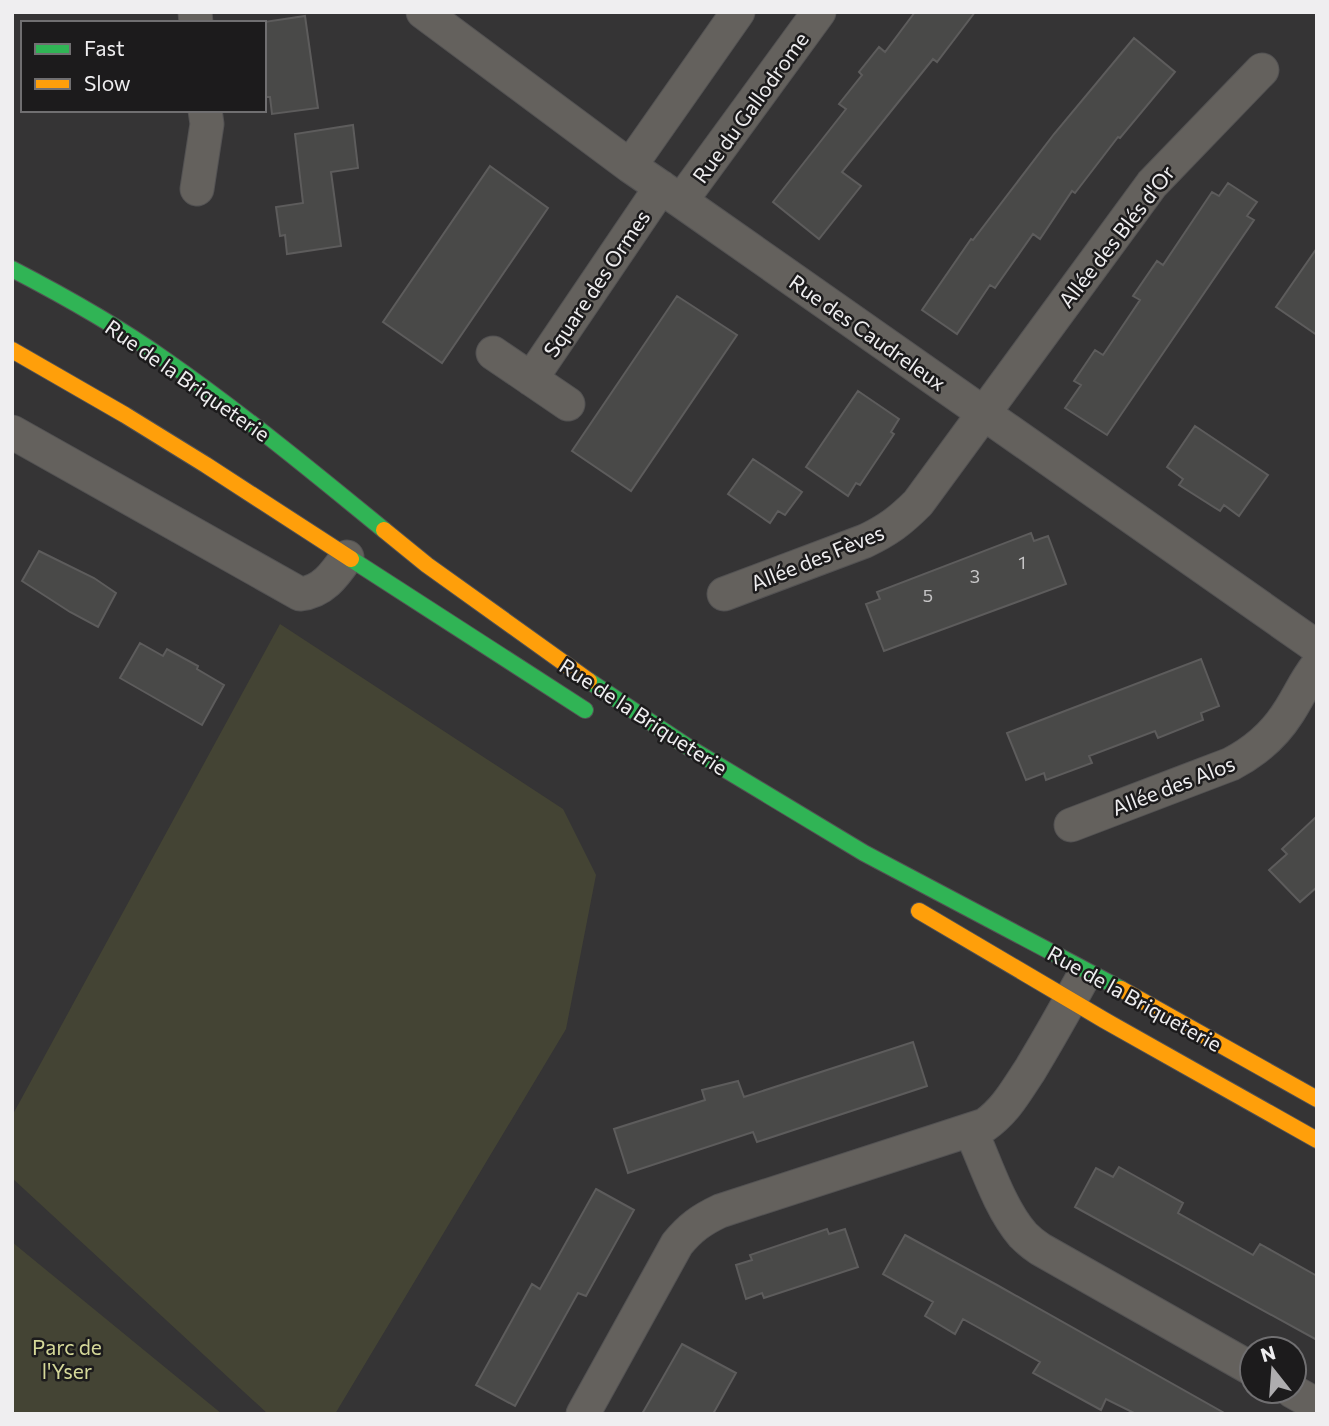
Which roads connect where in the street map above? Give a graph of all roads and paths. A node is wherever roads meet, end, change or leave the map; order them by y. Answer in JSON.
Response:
{"nodes":[{"id":1,"x":423,"y":12,"type":"edge"},
{"id":2,"x":738,"y":12,"type":"edge"},
{"id":3,"x":819,"y":12,"type":"edge"},
{"id":4,"x":1262,"y":70,"type":"dead end"},
{"id":5,"x":205,"y":112,"type":"edge"},
{"id":6,"x":630,"y":166,"type":"junction"},
{"id":7,"x":197,"y":189,"type":"dead end"},
{"id":8,"x":671,"y":194,"type":"junction"},
{"id":9,"x":12,"y":269,"type":"edge"},
{"id":10,"x":12,"y":350,"type":"edge"},
{"id":11,"x":493,"y":352,"type":"dead end"},
{"id":12,"x":531,"y":379,"type":"junction"},
{"id":13,"x":568,"y":404,"type":"dead end"},
{"id":14,"x":983,"y":413,"type":"junction"},
{"id":15,"x":12,"y":432,"type":"edge"},
{"id":16,"x":324,"y":482,"type":"junction"},
{"id":17,"x":331,"y":504,"type":"dead end"},
{"id":18,"x":353,"y":547,"type":"junction"},
{"id":19,"x":424,"y":582,"type":"dead end"},
{"id":20,"x":724,"y":594,"type":"dead end"},
{"id":21,"x":472,"y":598,"type":"junction"},
{"id":22,"x":1317,"y":647,"type":"edge"},
{"id":23,"x":1317,"y":666,"type":"edge"},
{"id":24,"x":596,"y":716,"type":"dead end"},
{"id":25,"x":1071,"y":825,"type":"dead end"},
{"id":26,"x":905,"y":903,"type":"dead end"},
{"id":27,"x":1087,"y":971,"type":"junction"},
{"id":28,"x":1071,"y":1001,"type":"junction"},
{"id":29,"x":1317,"y":1099,"type":"edge"},
{"id":30,"x":971,"y":1131,"type":"junction"},
{"id":31,"x":1317,"y":1140,"type":"edge"},
{"id":32,"x":1238,"y":1361,"type":"edge"},
{"id":33,"x":583,"y":1414,"type":"edge"}],
"edges":[{"from":1,"to":6,"type":"street","name":"Rue des Caudreleux"},
{"from":2,"to":6,"type":"street"},
{"from":3,"to":8,"type":"street","name":"Rue du Gallodrome"},
{"from":4,"to":14,"type":"street","name":"Allée des Blés d'Or"},
{"from":5,"to":7,"type":"street"},
{"from":6,"to":8,"type":"street","name":"Rue des Caudreleux"},
{"from":8,"to":12,"type":"street","name":"Square des Ormes"},
{"from":8,"to":14,"type":"street","name":"Rue des Caudreleux"},
{"from":9,"to":16,"type":"street","name":"Rue de la Briqueterie"},
{"from":10,"to":18,"type":"street","name":"Rue de la Briqueterie"},
{"from":11,"to":12,"type":"street","name":"Square des Ormes"},
{"from":12,"to":13,"type":"street","name":"Square des Ormes"},
{"from":14,"to":20,"type":"street","name":"Allée des Fèves"},
{"from":14,"to":22,"type":"street","name":"Rue des Caudreleux"},
{"from":15,"to":18,"type":"street"},
{"from":16,"to":17,"type":"street"},
{"from":16,"to":21,"type":"street","name":"Rue de la Briqueterie"},
{"from":18,"to":24,"type":"street","name":"Rue de la Briqueterie"},
{"from":19,"to":21,"type":"street"},
{"from":21,"to":27,"type":"street","name":"Rue de la Briqueterie"},
{"from":23,"to":25,"type":"street","name":"Allée des Alos"},
{"from":26,"to":28,"type":"street","name":"Rue de la Briqueterie"},
{"from":27,"to":28,"type":"street"},
{"from":27,"to":29,"type":"street","name":"Rue de la Briqueterie"},
{"from":28,"to":30,"type":"street"},
{"from":28,"to":31,"type":"street","name":"Rue de la Briqueterie"},
{"from":30,"to":32,"type":"street"},
{"from":30,"to":33,"type":"street"}]}
